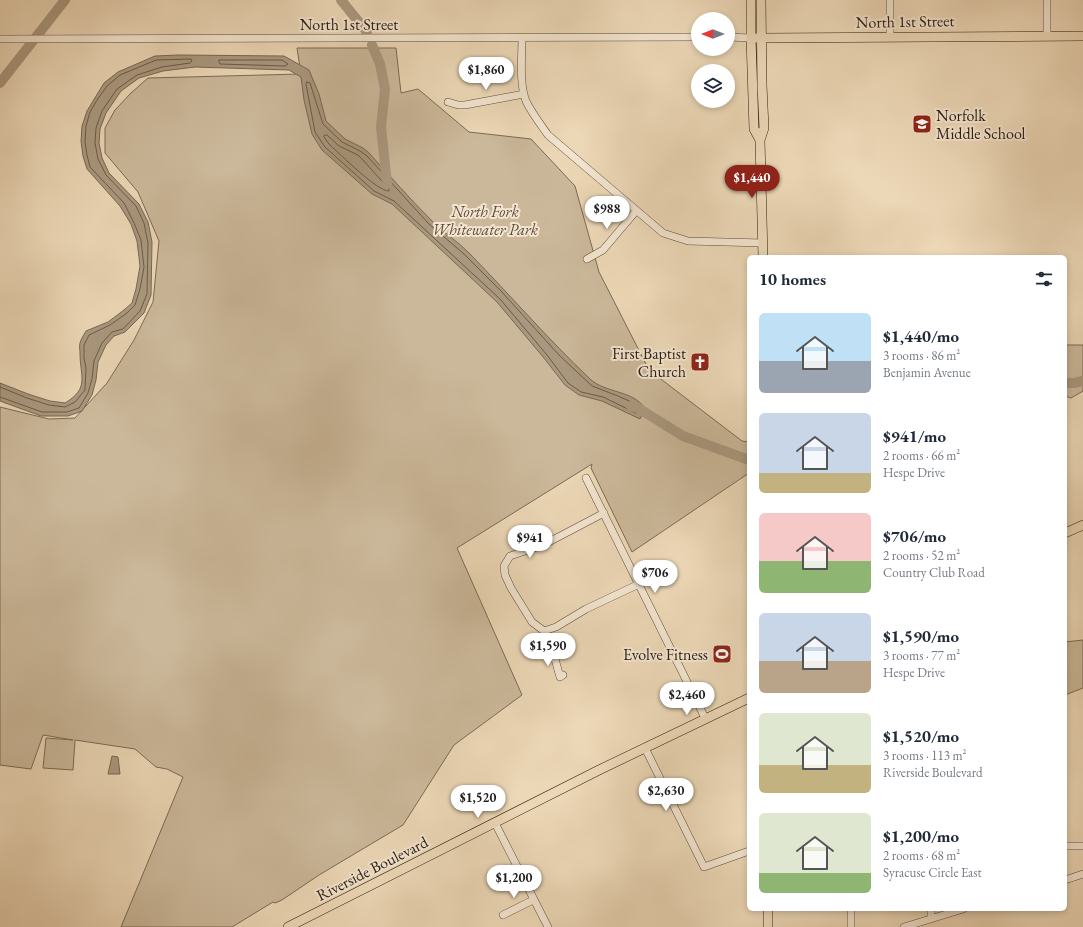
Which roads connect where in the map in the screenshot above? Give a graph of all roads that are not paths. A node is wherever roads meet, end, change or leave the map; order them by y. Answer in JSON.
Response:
{"nodes":[{"id":1,"x":751,"y":0,"type":"edge"},
{"id":2,"x":761,"y":0,"type":"edge"},
{"id":3,"x":890,"y":0,"type":"edge"},
{"id":4,"x":1047,"y":0,"type":"edge"},
{"id":5,"x":1047,"y":36,"type":"junction"},
{"id":6,"x":1083,"y":36,"type":"edge"},
{"id":7,"x":691,"y":37,"type":"edge"},
{"id":8,"x":890,"y":37,"type":"junction"},
{"id":9,"x":522,"y":38,"type":"junction"},
{"id":10,"x":735,"y":38,"type":"edge"},
{"id":11,"x":751,"y":38,"type":"junction"},
{"id":12,"x":761,"y":38,"type":"junction"},
{"id":13,"x":0,"y":40,"type":"edge"},
{"id":14,"x":524,"y":94,"type":"junction"},
{"id":15,"x":448,"y":102,"type":"dead end"},
{"id":16,"x":760,"y":140,"type":"junction"},
{"id":17,"x":636,"y":211,"type":"junction"},
{"id":18,"x":763,"y":243,"type":"junction"},
{"id":19,"x":763,"y":255,"type":"edge"},
{"id":20,"x":587,"y":259,"type":"dead end"},
{"id":21,"x":586,"y":478,"type":"dead end"},
{"id":22,"x":604,"y":513,"type":"junction"},
{"id":23,"x":1083,"y":526,"type":"edge"},
{"id":24,"x":1067,"y":532,"type":"edge"},
{"id":25,"x":640,"y":584,"type":"junction"},
{"id":26,"x":544,"y":631,"type":"junction"},
{"id":27,"x":563,"y":675,"type":"dead end"},
{"id":28,"x":747,"y":699,"type":"edge"},
{"id":29,"x":705,"y":718,"type":"junction"},
{"id":30,"x":644,"y":748,"type":"junction"},
{"id":31,"x":495,"y":823,"type":"junction"},
{"id":32,"x":1067,"y":846,"type":"edge"},
{"id":33,"x":1083,"y":846,"type":"edge"},
{"id":34,"x":747,"y":852,"type":"edge"},
{"id":35,"x":1083,"y":874,"type":"edge"},
{"id":36,"x":1067,"y":879,"type":"edge"},
{"id":37,"x":534,"y":900,"type":"junction"},
{"id":38,"x":768,"y":911,"type":"edge"},
{"id":39,"x":850,"y":911,"type":"edge"},
{"id":40,"x":931,"y":911,"type":"edge"},
{"id":41,"x":956,"y":911,"type":"edge"},
{"id":42,"x":504,"y":915,"type":"dead end"},
{"id":43,"x":931,"y":919,"type":"junction"},
{"id":44,"x":288,"y":927,"type":"edge"},
{"id":45,"x":548,"y":927,"type":"edge"},
{"id":46,"x":768,"y":927,"type":"edge"},
{"id":47,"x":850,"y":927,"type":"edge"},
{"id":48,"x":904,"y":927,"type":"edge"}],
"edges":[{"from":1,"to":11,"type":"main road"},
{"from":2,"to":12,"type":"main road"},
{"from":3,"to":8,"type":"street"},
{"from":4,"to":5,"type":"street"},
{"from":5,"to":6,"type":"main road","name":"North 1st Street"},
{"from":5,"to":8,"type":"main road","name":"North 1st Street"},
{"from":7,"to":9,"type":"street","name":"North 1st Street"},
{"from":8,"to":12,"type":"main road","name":"North 1st Street"},
{"from":9,"to":13,"type":"street","name":"North 1st Street"},
{"from":9,"to":14,"type":"street"},
{"from":10,"to":11,"type":"street","name":"North 1st Street"},
{"from":11,"to":12,"type":"main road","name":"North 1st Street"},
{"from":11,"to":16,"type":"main road"},
{"from":12,"to":16,"type":"main road"},
{"from":14,"to":15,"type":"street"},
{"from":14,"to":17,"type":"street"},
{"from":16,"to":18,"type":"main road"},
{"from":17,"to":18,"type":"street"},
{"from":17,"to":20,"type":"street"},
{"from":18,"to":19,"type":"main road"},
{"from":21,"to":22,"type":"street"},
{"from":22,"to":25,"type":"street"},
{"from":22,"to":26,"type":"street"},
{"from":23,"to":24,"type":"main road"},
{"from":25,"to":26,"type":"street"},
{"from":25,"to":29,"type":"street"},
{"from":26,"to":27,"type":"street"},
{"from":28,"to":29,"type":"main road","name":"Riverside Boulevard"},
{"from":29,"to":30,"type":"main road","name":"Riverside Boulevard"},
{"from":30,"to":31,"type":"main road","name":"Riverside Boulevard"},
{"from":30,"to":34,"type":"street"},
{"from":31,"to":37,"type":"street"},
{"from":31,"to":44,"type":"main road","name":"Riverside Boulevard"},
{"from":32,"to":33,"type":"street"},
{"from":35,"to":36,"type":"street"},
{"from":37,"to":42,"type":"street"},
{"from":37,"to":45,"type":"street"},
{"from":38,"to":46,"type":"main road"},
{"from":39,"to":47,"type":"street"},
{"from":40,"to":43,"type":"street"},
{"from":41,"to":43,"type":"street"},
{"from":43,"to":48,"type":"street"}]}
